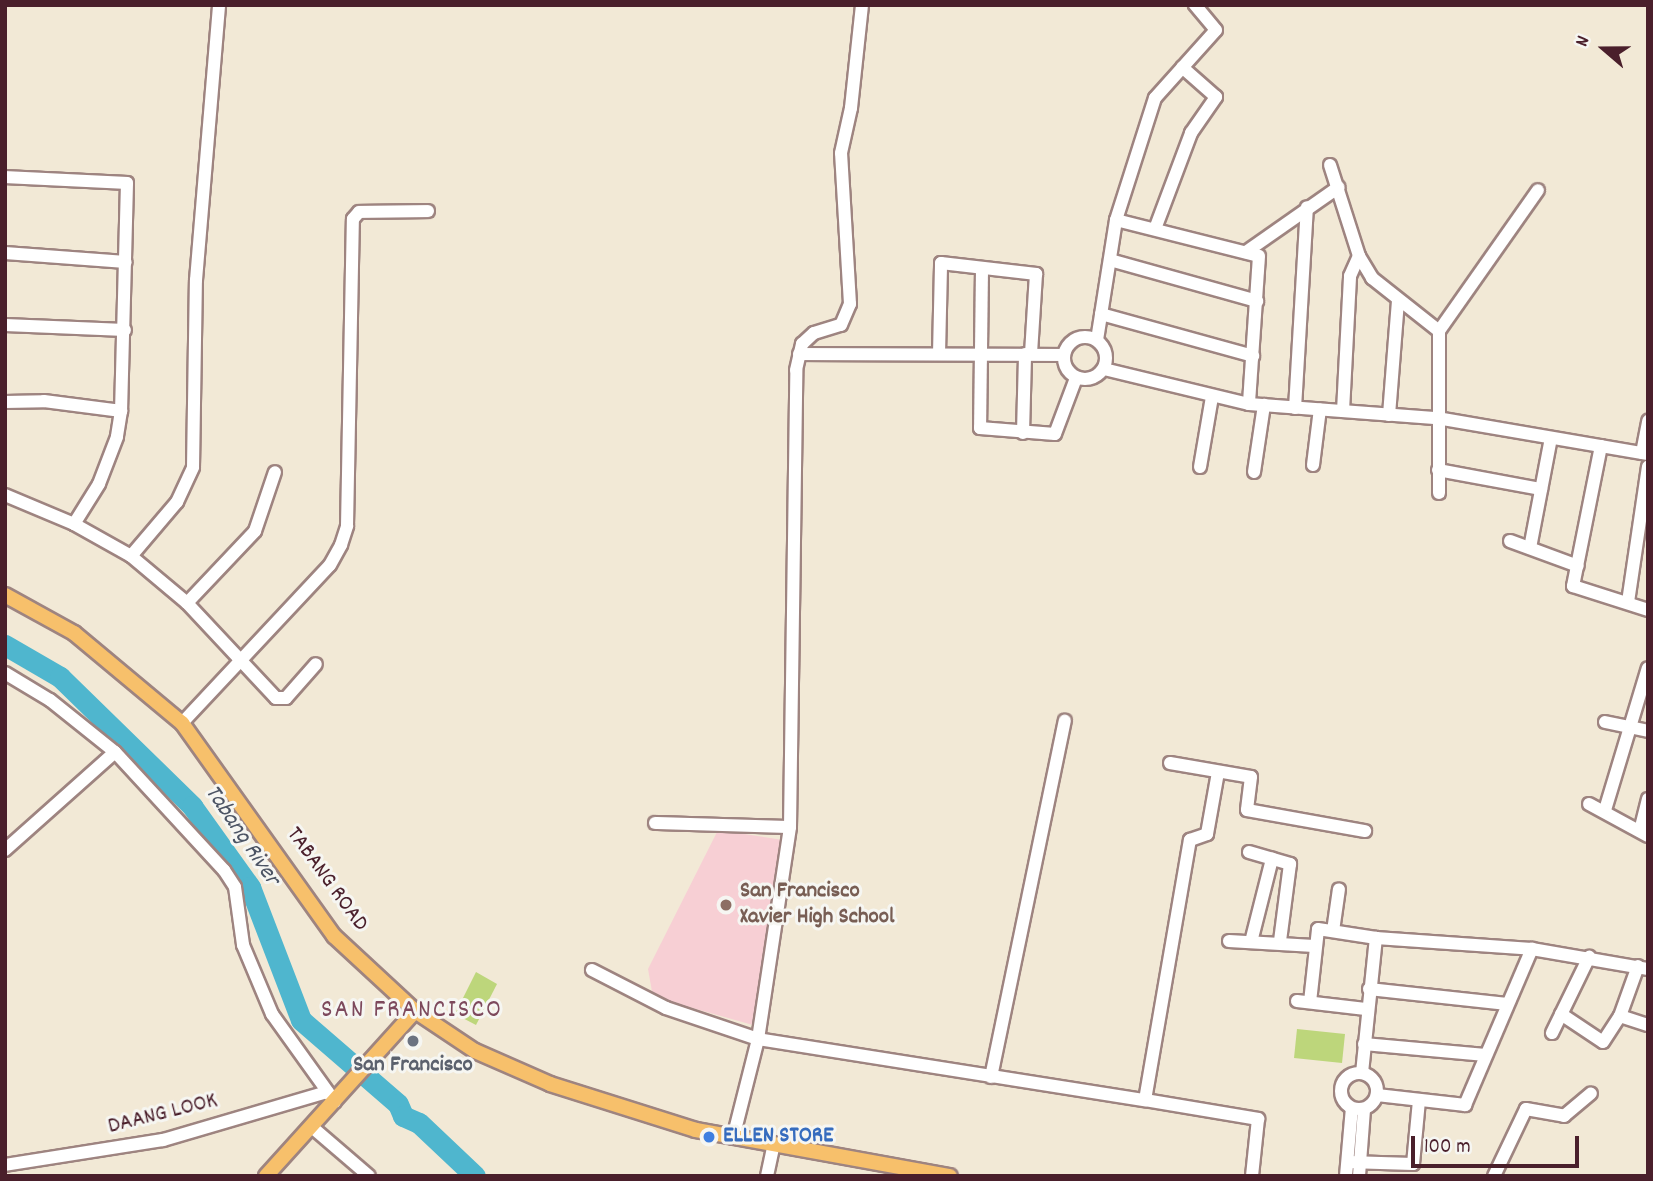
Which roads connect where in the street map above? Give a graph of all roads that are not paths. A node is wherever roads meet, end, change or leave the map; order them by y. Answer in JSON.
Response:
{"nodes":[{"id":1,"x":219,"y":5,"type":"edge"},
{"id":2,"x":862,"y":5,"type":"edge"},
{"id":3,"x":1195,"y":5,"type":"edge"},
{"id":4,"x":1182,"y":67,"type":"junction"},
{"id":5,"x":1330,"y":165,"type":"dead end"},
{"id":6,"x":5,"y":177,"type":"edge"},
{"id":7,"x":1339,"y":187,"type":"junction"},
{"id":8,"x":1538,"y":190,"type":"dead end"},
{"id":9,"x":1307,"y":207,"type":"junction"},
{"id":10,"x":428,"y":211,"type":"dead end"},
{"id":11,"x":1116,"y":220,"type":"junction"},
{"id":12,"x":1155,"y":229,"type":"junction"},
{"id":13,"x":5,"y":253,"type":"edge"},
{"id":14,"x":1246,"y":253,"type":"junction"},
{"id":15,"x":1359,"y":256,"type":"junction"},
{"id":16,"x":1110,"y":260,"type":"junction"},
{"id":17,"x":125,"y":262,"type":"junction"},
{"id":18,"x":982,"y":269,"type":"junction"},
{"id":19,"x":1257,"y":301,"type":"junction"},
{"id":20,"x":1398,"y":301,"type":"junction"},
{"id":21,"x":1101,"y":314,"type":"junction"},
{"id":22,"x":5,"y":325,"type":"edge"},
{"id":23,"x":125,"y":330,"type":"junction"},
{"id":24,"x":1439,"y":331,"type":"junction"},
{"id":25,"x":1097,"y":340,"type":"junction"},
{"id":26,"x":799,"y":354,"type":"junction"},
{"id":27,"x":939,"y":354,"type":"junction"},
{"id":28,"x":982,"y":354,"type":"junction"},
{"id":29,"x":1028,"y":354,"type":"junction"},
{"id":30,"x":1064,"y":355,"type":"junction"},
{"id":31,"x":1252,"y":356,"type":"junction"},
{"id":32,"x":1104,"y":369,"type":"junction"},
{"id":33,"x":1076,"y":377,"type":"junction"},
{"id":34,"x":1212,"y":397,"type":"junction"},
{"id":35,"x":5,"y":402,"type":"edge"},
{"id":36,"x":1249,"y":404,"type":"junction"},
{"id":37,"x":1264,"y":405,"type":"junction"},
{"id":38,"x":1295,"y":408,"type":"junction"},
{"id":39,"x":1320,"y":409,"type":"junction"},
{"id":40,"x":121,"y":411,"type":"junction"},
{"id":41,"x":1343,"y":411,"type":"junction"},
{"id":42,"x":1389,"y":415,"type":"junction"},
{"id":43,"x":1437,"y":418,"type":"junction"},
{"id":44,"x":1648,"y":421,"type":"edge"},
{"id":45,"x":1023,"y":433,"type":"junction"},
{"id":46,"x":1551,"y":438,"type":"junction"},
{"id":47,"x":1601,"y":446,"type":"junction"},
{"id":48,"x":1645,"y":454,"type":"edge"},
{"id":49,"x":1313,"y":465,"type":"dead end"},
{"id":50,"x":1648,"y":466,"type":"edge"},
{"id":51,"x":1200,"y":467,"type":"dead end"},
{"id":52,"x":1438,"y":470,"type":"junction"},
{"id":53,"x":275,"y":472,"type":"dead end"},
{"id":54,"x":1254,"y":472,"type":"dead end"},
{"id":55,"x":1541,"y":489,"type":"junction"},
{"id":56,"x":1439,"y":493,"type":"dead end"},
{"id":57,"x":5,"y":495,"type":"edge"},
{"id":58,"x":74,"y":524,"type":"junction"},
{"id":59,"x":1510,"y":541,"type":"dead end"},
{"id":60,"x":1530,"y":548,"type":"junction"},
{"id":61,"x":131,"y":556,"type":"junction"},
{"id":62,"x":1577,"y":566,"type":"junction"},
{"id":63,"x":5,"y":595,"type":"edge"},
{"id":64,"x":1628,"y":602,"type":"junction"},
{"id":65,"x":187,"y":603,"type":"junction"},
{"id":66,"x":1648,"y":610,"type":"edge"},
{"id":67,"x":244,"y":660,"type":"junction"},
{"id":68,"x":316,"y":664,"type":"dead end"},
{"id":69,"x":1647,"y":672,"type":"edge"},
{"id":70,"x":5,"y":673,"type":"edge"},
{"id":71,"x":1065,"y":721,"type":"dead end"},
{"id":72,"x":1605,"y":722,"type":"dead end"},
{"id":73,"x":182,"y":723,"type":"junction"},
{"id":74,"x":1630,"y":727,"type":"junction"},
{"id":75,"x":1648,"y":732,"type":"edge"},
{"id":76,"x":115,"y":752,"type":"junction"},
{"id":77,"x":1170,"y":763,"type":"dead end"},
{"id":78,"x":1218,"y":772,"type":"junction"},
{"id":79,"x":1648,"y":799,"type":"edge"},
{"id":80,"x":1590,"y":804,"type":"dead end"},
{"id":81,"x":1605,"y":810,"type":"junction"},
{"id":82,"x":655,"y":823,"type":"dead end"},
{"id":83,"x":790,"y":827,"type":"junction"},
{"id":84,"x":1365,"y":831,"type":"dead end"},
{"id":85,"x":1644,"y":833,"type":"edge"},
{"id":86,"x":5,"y":850,"type":"edge"},
{"id":87,"x":1249,"y":852,"type":"dead end"},
{"id":88,"x":1272,"y":859,"type":"junction"},
{"id":89,"x":1339,"y":889,"type":"dead end"},
{"id":90,"x":1334,"y":931,"type":"junction"},
{"id":91,"x":1377,"y":938,"type":"junction"},
{"id":92,"x":1228,"y":941,"type":"dead end"},
{"id":93,"x":1280,"y":941,"type":"junction"},
{"id":94,"x":1251,"y":942,"type":"junction"},
{"id":95,"x":1314,"y":946,"type":"junction"},
{"id":96,"x":1532,"y":949,"type":"junction"},
{"id":97,"x":1589,"y":957,"type":"junction"},
{"id":98,"x":1643,"y":968,"type":"edge"},
{"id":99,"x":592,"y":970,"type":"dead end"},
{"id":100,"x":1369,"y":989,"type":"junction"},
{"id":101,"x":1507,"y":1004,"type":"junction"},
{"id":102,"x":1366,"y":1009,"type":"junction"},
{"id":103,"x":415,"y":1011,"type":"junction"},
{"id":104,"x":1561,"y":1014,"type":"junction"},
{"id":105,"x":1620,"y":1016,"type":"junction"},
{"id":106,"x":1648,"y":1025,"type":"edge"},
{"id":107,"x":1552,"y":1033,"type":"dead end"},
{"id":108,"x":758,"y":1039,"type":"junction"},
{"id":109,"x":1364,"y":1044,"type":"junction"},
{"id":110,"x":1486,"y":1055,"type":"junction"},
{"id":111,"x":1362,"y":1073,"type":"junction"},
{"id":112,"x":991,"y":1077,"type":"junction"},
{"id":113,"x":1591,"y":1093,"type":"dead end"},
{"id":114,"x":1377,"y":1095,"type":"junction"},
{"id":115,"x":331,"y":1097,"type":"junction"},
{"id":116,"x":1145,"y":1100,"type":"junction"},
{"id":117,"x":1419,"y":1100,"type":"junction"},
{"id":118,"x":1358,"y":1109,"type":"junction"},
{"id":119,"x":312,"y":1127,"type":"junction"},
{"id":120,"x":733,"y":1138,"type":"junction"},
{"id":121,"x":773,"y":1147,"type":"junction"},
{"id":122,"x":5,"y":1165,"type":"edge"},
{"id":123,"x":1356,"y":1167,"type":"edge"},
{"id":124,"x":892,"y":1170,"type":"edge"},
{"id":125,"x":266,"y":1176,"type":"edge"},
{"id":126,"x":369,"y":1176,"type":"edge"},
{"id":127,"x":767,"y":1176,"type":"edge"},
{"id":128,"x":950,"y":1176,"type":"edge"},
{"id":129,"x":1252,"y":1176,"type":"edge"},
{"id":130,"x":1346,"y":1176,"type":"edge"},
{"id":131,"x":1494,"y":1176,"type":"edge"}],
"edges":[{"from":1,"to":61,"type":"street"},
{"from":2,"to":26,"type":"street"},
{"from":3,"to":4,"type":"street"},
{"from":4,"to":11,"type":"street"},
{"from":4,"to":12,"type":"street"},
{"from":5,"to":7,"type":"street"},
{"from":6,"to":17,"type":"street"},
{"from":7,"to":9,"type":"street"},
{"from":7,"to":15,"type":"street"},
{"from":8,"to":24,"type":"street"},
{"from":9,"to":14,"type":"street"},
{"from":9,"to":38,"type":"street"},
{"from":10,"to":67,"type":"street"},
{"from":11,"to":12,"type":"street"},
{"from":11,"to":16,"type":"street"},
{"from":12,"to":14,"type":"street"},
{"from":13,"to":17,"type":"street"},
{"from":14,"to":19,"type":"street"},
{"from":15,"to":20,"type":"street"},
{"from":15,"to":41,"type":"street"},
{"from":16,"to":19,"type":"street"},
{"from":16,"to":21,"type":"street"},
{"from":17,"to":23,"type":"street"},
{"from":18,"to":27,"type":"street"},
{"from":18,"to":28,"type":"street"},
{"from":18,"to":29,"type":"street"},
{"from":19,"to":31,"type":"street"},
{"from":20,"to":24,"type":"street"},
{"from":20,"to":42,"type":"street"},
{"from":21,"to":25,"type":"street"},
{"from":21,"to":31,"type":"street"},
{"from":22,"to":23,"type":"street"},
{"from":23,"to":40,"type":"street"},
{"from":24,"to":43,"type":"street"},
{"from":25,"to":30,"type":"street"},
{"from":25,"to":32,"type":"street"},
{"from":26,"to":27,"type":"street"},
{"from":26,"to":83,"type":"street"},
{"from":27,"to":28,"type":"street"},
{"from":28,"to":29,"type":"street"},
{"from":28,"to":45,"type":"street"},
{"from":29,"to":30,"type":"street"},
{"from":29,"to":45,"type":"street"},
{"from":30,"to":33,"type":"street"},
{"from":31,"to":36,"type":"street"},
{"from":32,"to":33,"type":"street"},
{"from":32,"to":34,"type":"street"},
{"from":33,"to":45,"type":"street"},
{"from":34,"to":36,"type":"street"},
{"from":34,"to":51,"type":"street"},
{"from":35,"to":40,"type":"street"},
{"from":36,"to":37,"type":"street"},
{"from":37,"to":38,"type":"street"},
{"from":37,"to":54,"type":"street"},
{"from":38,"to":39,"type":"street"},
{"from":39,"to":41,"type":"street"},
{"from":39,"to":49,"type":"street"},
{"from":40,"to":58,"type":"street"},
{"from":41,"to":42,"type":"street"},
{"from":42,"to":43,"type":"street"},
{"from":43,"to":46,"type":"street"},
{"from":43,"to":52,"type":"street"},
{"from":44,"to":48,"type":"street"},
{"from":46,"to":47,"type":"street"},
{"from":46,"to":55,"type":"street"},
{"from":47,"to":48,"type":"street"},
{"from":47,"to":62,"type":"street"},
{"from":50,"to":64,"type":"street"},
{"from":52,"to":55,"type":"street"},
{"from":52,"to":56,"type":"street"},
{"from":53,"to":65,"type":"street"},
{"from":55,"to":60,"type":"street"},
{"from":57,"to":58,"type":"street"},
{"from":58,"to":61,"type":"street"},
{"from":59,"to":60,"type":"street"},
{"from":60,"to":62,"type":"street"},
{"from":61,"to":65,"type":"street"},
{"from":62,"to":64,"type":"street"},
{"from":63,"to":73,"type":"main road","name":"TABANG ROAD"},
{"from":64,"to":66,"type":"street"},
{"from":65,"to":67,"type":"street"},
{"from":67,"to":68,"type":"street"},
{"from":67,"to":73,"type":"street"},
{"from":69,"to":74,"type":"street"},
{"from":70,"to":76,"type":"street"},
{"from":71,"to":112,"type":"street"},
{"from":72,"to":74,"type":"street"},
{"from":73,"to":103,"type":"main road","name":"TABANG ROAD"},
{"from":74,"to":75,"type":"street"},
{"from":74,"to":81,"type":"street"},
{"from":76,"to":86,"type":"street"},
{"from":76,"to":115,"type":"street"},
{"from":77,"to":78,"type":"street"},
{"from":78,"to":84,"type":"street"},
{"from":78,"to":116,"type":"street"},
{"from":79,"to":85,"type":"street"},
{"from":80,"to":81,"type":"street"},
{"from":81,"to":85,"type":"street"},
{"from":82,"to":83,"type":"street"},
{"from":83,"to":108,"type":"street"},
{"from":87,"to":88,"type":"street"},
{"from":88,"to":93,"type":"street"},
{"from":88,"to":94,"type":"street"},
{"from":89,"to":90,"type":"street"},
{"from":90,"to":91,"type":"street"},
{"from":90,"to":95,"type":"street"},
{"from":91,"to":96,"type":"street"},
{"from":91,"to":100,"type":"street"},
{"from":92,"to":94,"type":"street"},
{"from":93,"to":94,"type":"street"},
{"from":93,"to":95,"type":"street"},
{"from":95,"to":102,"type":"street"},
{"from":96,"to":97,"type":"street"},
{"from":96,"to":101,"type":"street"},
{"from":97,"to":98,"type":"street"},
{"from":97,"to":104,"type":"street"},
{"from":98,"to":105,"type":"street"},
{"from":99,"to":108,"type":"street"},
{"from":100,"to":101,"type":"street"},
{"from":100,"to":102,"type":"street"},
{"from":101,"to":110,"type":"street"},
{"from":102,"to":109,"type":"street"},
{"from":103,"to":115,"type":"main road"},
{"from":103,"to":120,"type":"main road","name":"TABANG ROAD"},
{"from":104,"to":105,"type":"street"},
{"from":104,"to":107,"type":"street"},
{"from":105,"to":106,"type":"street"},
{"from":108,"to":112,"type":"street"},
{"from":108,"to":120,"type":"street"},
{"from":109,"to":110,"type":"street"},
{"from":109,"to":111,"type":"street"},
{"from":110,"to":117,"type":"street"},
{"from":111,"to":114,"type":"street"},
{"from":111,"to":118,"type":"street"},
{"from":112,"to":116,"type":"street"},
{"from":113,"to":131,"type":"street"},
{"from":114,"to":117,"type":"street"},
{"from":114,"to":118,"type":"street"},
{"from":115,"to":119,"type":"main road"},
{"from":115,"to":122,"type":"street","name":"DAANG LOOK"},
{"from":116,"to":129,"type":"street"},
{"from":117,"to":123,"type":"street"},
{"from":118,"to":123,"type":"street"},
{"from":119,"to":125,"type":"main road"},
{"from":119,"to":126,"type":"street"},
{"from":120,"to":121,"type":"main road","name":"TABANG ROAD"},
{"from":121,"to":124,"type":"main road","name":"TABANG ROAD"},
{"from":121,"to":127,"type":"street"},
{"from":123,"to":130,"type":"street"},
{"from":124,"to":128,"type":"main road","name":"TABANG ROAD"}]}
